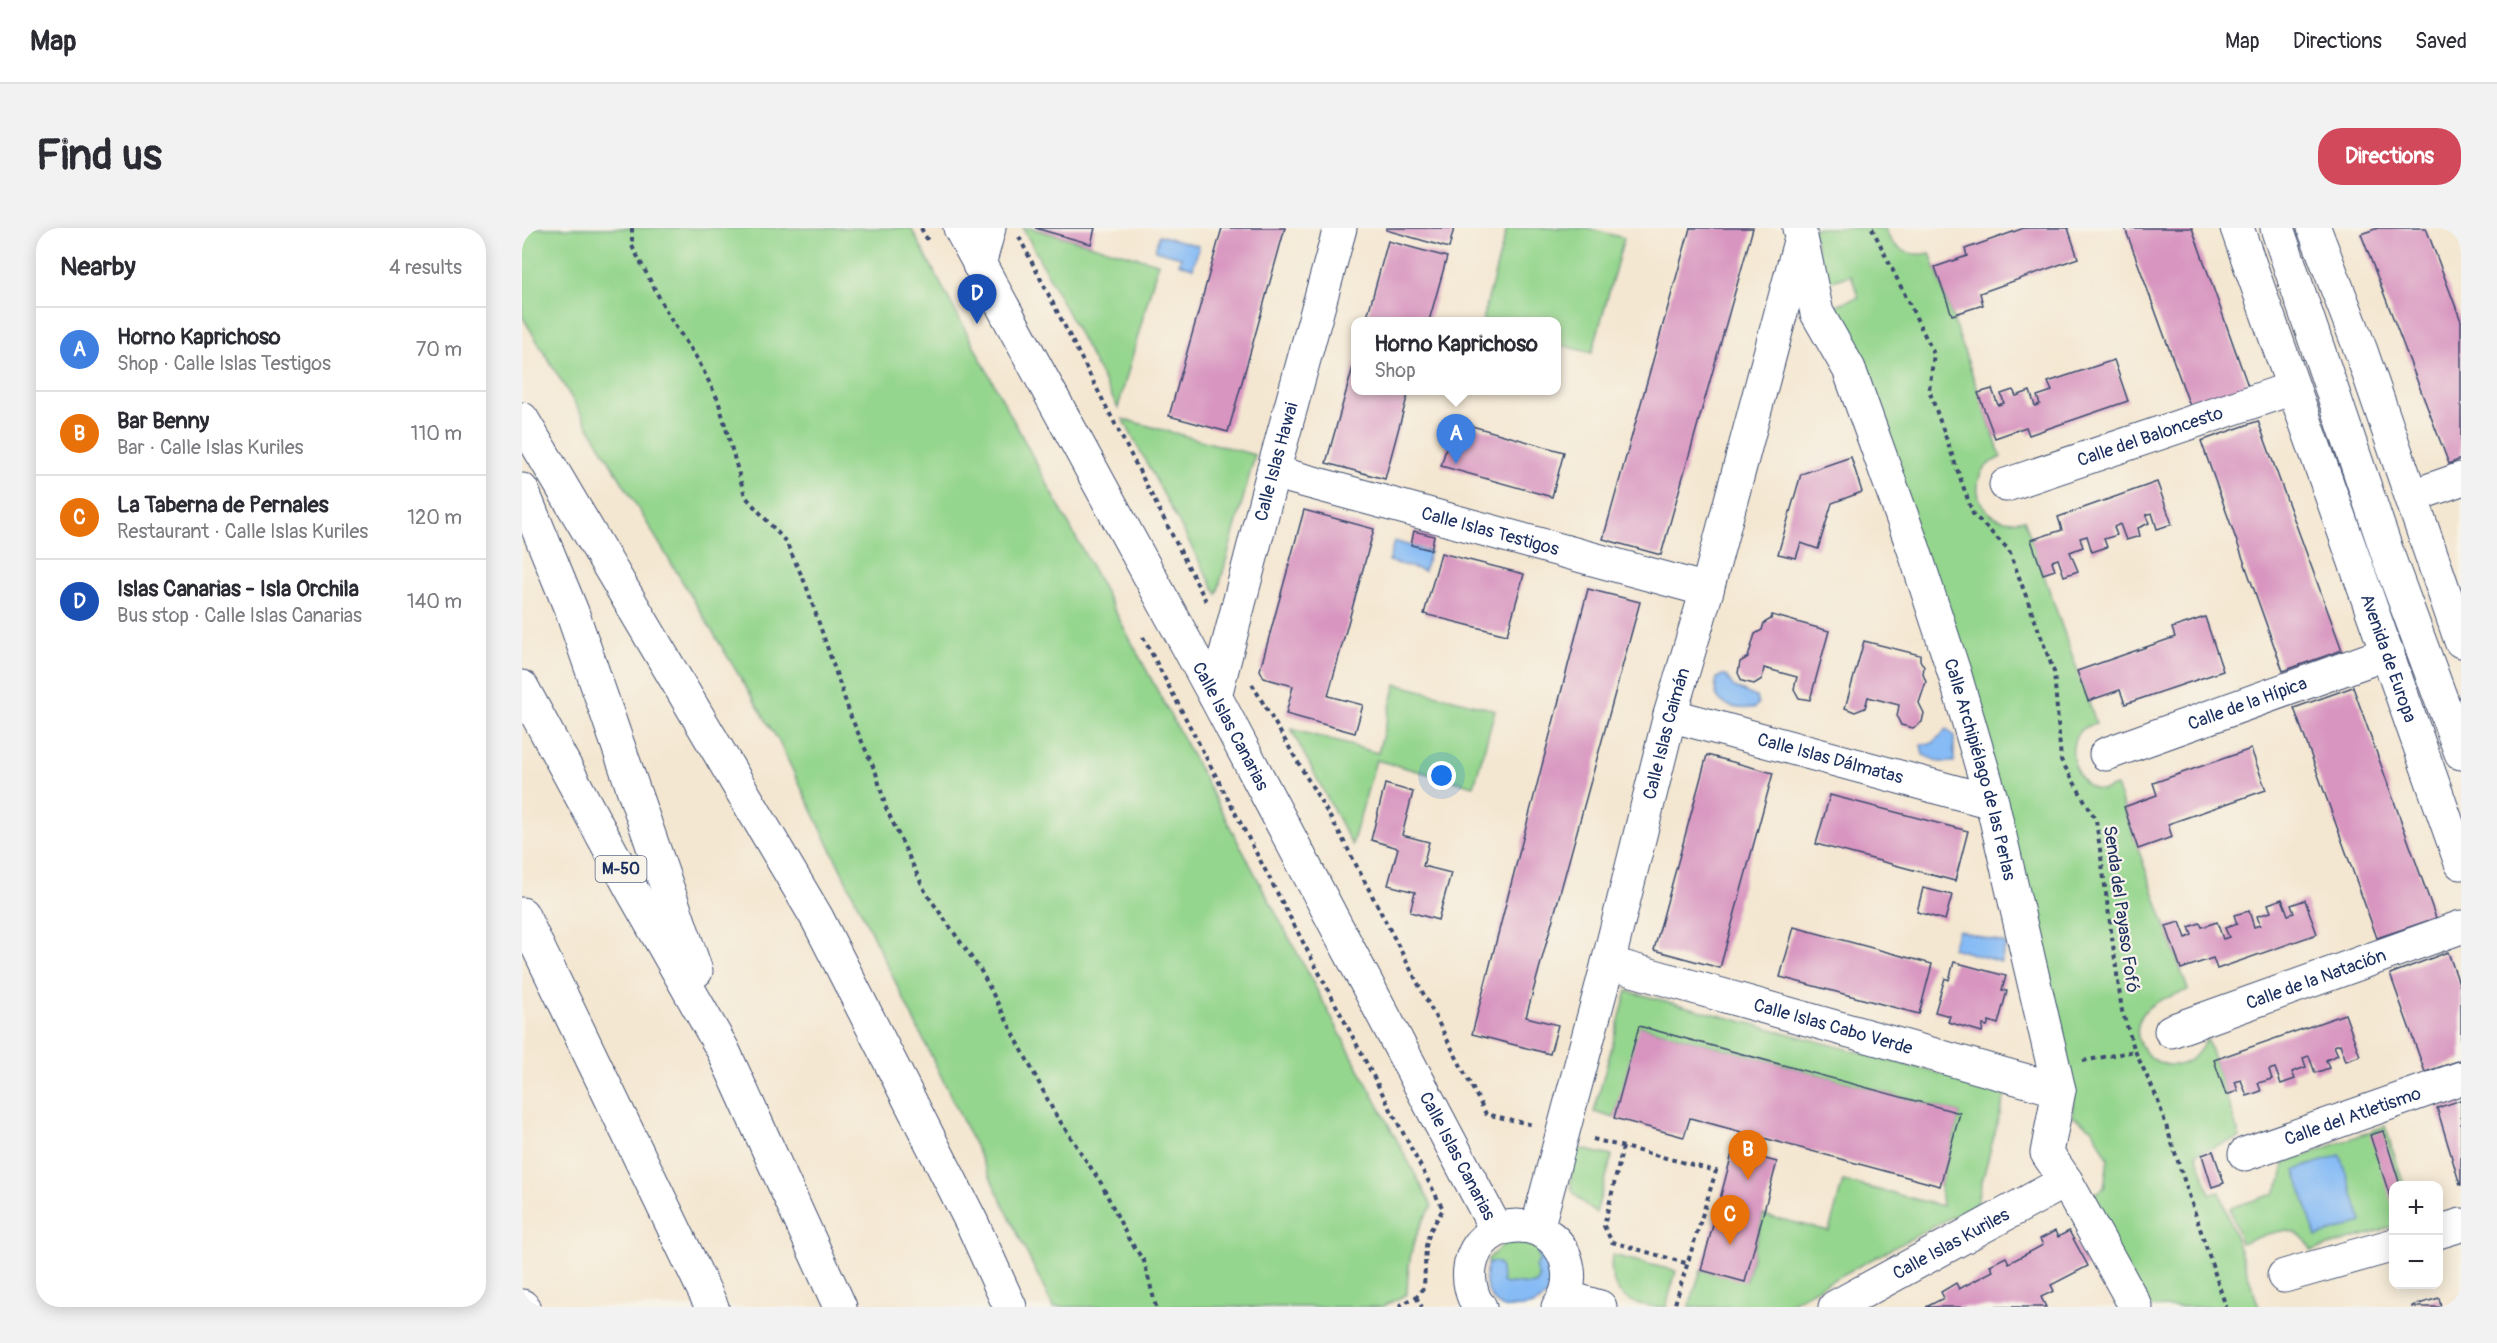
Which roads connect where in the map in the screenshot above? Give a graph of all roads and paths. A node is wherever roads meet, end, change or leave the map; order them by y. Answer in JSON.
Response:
{"nodes":[{"id":1,"x":632,"y":228,"type":"edge"},
{"id":2,"x":921,"y":228,"type":"edge"},
{"id":3,"x":960,"y":228,"type":"edge"},
{"id":4,"x":989,"y":228,"type":"edge"},
{"id":5,"x":1015,"y":228,"type":"edge"},
{"id":6,"x":1340,"y":228,"type":"edge"},
{"id":7,"x":1872,"y":228,"type":"edge"},
{"id":8,"x":2237,"y":228,"type":"edge"},
{"id":9,"x":2271,"y":228,"type":"edge"},
{"id":10,"x":2277,"y":228,"type":"edge"},
{"id":11,"x":2319,"y":229,"type":"edge"},
{"id":12,"x":1800,"y":234,"type":"edge"},
{"id":13,"x":934,"y":253,"type":"dead end"},
{"id":14,"x":980,"y":265,"type":"junction"},
{"id":15,"x":2251,"y":269,"type":"junction"},
{"id":16,"x":2361,"y":351,"type":"junction"},
{"id":17,"x":2293,"y":388,"type":"junction"},
{"id":18,"x":2333,"y":393,"type":"junction"},
{"id":19,"x":522,"y":419,"type":"edge"},
{"id":20,"x":1273,"y":472,"type":"junction"},
{"id":21,"x":2461,"y":479,"type":"edge"},
{"id":22,"x":2006,"y":485,"type":"dead end"},
{"id":23,"x":522,"y":490,"type":"edge"},
{"id":24,"x":2412,"y":496,"type":"junction"},
{"id":25,"x":2340,"y":519,"type":"junction"},
{"id":26,"x":2382,"y":535,"type":"junction"},
{"id":27,"x":1707,"y":590,"type":"junction"},
{"id":28,"x":2407,"y":610,"type":"junction"},
{"id":29,"x":2458,"y":632,"type":"edge"},
{"id":30,"x":1141,"y":633,"type":"dead end"},
{"id":31,"x":1228,"y":644,"type":"junction"},
{"id":32,"x":2388,"y":653,"type":"junction"},
{"id":33,"x":522,"y":687,"type":"edge"},
{"id":34,"x":1215,"y":696,"type":"junction"},
{"id":35,"x":1670,"y":715,"type":"junction"},
{"id":36,"x":2106,"y":754,"type":"dead end"},
{"id":37,"x":2461,"y":754,"type":"edge"},
{"id":38,"x":2438,"y":797,"type":"junction"},
{"id":39,"x":1992,"y":802,"type":"junction"},
{"id":40,"x":2461,"y":863,"type":"edge"},
{"id":41,"x":522,"y":914,"type":"edge"},
{"id":42,"x":2461,"y":927,"type":"edge"},
{"id":43,"x":1608,"y":963,"type":"junction"},
{"id":44,"x":2171,"y":1030,"type":"dead end"},
{"id":45,"x":723,"y":1050,"type":"junction"},
{"id":46,"x":2135,"y":1051,"type":"junction"},
{"id":47,"x":2056,"y":1078,"type":"junction"},
{"id":48,"x":2461,"y":1078,"type":"edge"},
{"id":49,"x":1563,"y":1131,"type":"junction"},
{"id":50,"x":1623,"y":1147,"type":"junction"},
{"id":51,"x":2245,"y":1154,"type":"dead end"},
{"id":52,"x":2066,"y":1180,"type":"junction"},
{"id":53,"x":2461,"y":1225,"type":"edge"},
{"id":54,"x":1496,"y":1229,"type":"junction"},
{"id":55,"x":1537,"y":1229,"type":"junction"},
{"id":56,"x":2443,"y":1231,"type":"edge"},
{"id":57,"x":2389,"y":1246,"type":"edge"},
{"id":58,"x":1689,"y":1264,"type":"junction"},
{"id":59,"x":2284,"y":1276,"type":"dead end"},
{"id":60,"x":1416,"y":1297,"type":"junction"},
{"id":61,"x":1562,"y":1302,"type":"edge"},
{"id":62,"x":1475,"y":1306,"type":"edge"},
{"id":63,"x":712,"y":1307,"type":"edge"},
{"id":64,"x":840,"y":1307,"type":"edge"},
{"id":65,"x":1010,"y":1307,"type":"edge"},
{"id":66,"x":1156,"y":1307,"type":"edge"},
{"id":67,"x":1397,"y":1307,"type":"edge"},
{"id":68,"x":1422,"y":1307,"type":"edge"},
{"id":69,"x":1600,"y":1307,"type":"edge"},
{"id":70,"x":1674,"y":1307,"type":"edge"},
{"id":71,"x":1835,"y":1307,"type":"edge"},
{"id":72,"x":2136,"y":1307,"type":"edge"},
{"id":73,"x":2226,"y":1307,"type":"edge"}],
"edges":[{"from":1,"to":66,"type":"path"},
{"from":2,"to":13,"type":"path"},
{"from":3,"to":14,"type":"main road","name":"Calle Islas Canarias"},
{"from":4,"to":14,"type":"main road"},
{"from":5,"to":31,"type":"path"},
{"from":6,"to":20,"type":"main road","name":"Calle Islas Hawai"},
{"from":7,"to":46,"type":"path","name":"Senda del Payaso Fofó"},
{"from":8,"to":15,"type":"main road","name":"Avenida de Europa"},
{"from":9,"to":15,"type":"main road"},
{"from":10,"to":18,"type":"main road","name":"Avenida de Europa"},
{"from":11,"to":16,"type":"main road","name":"Avenida de Europa"},
{"from":12,"to":27,"type":"main road","name":"Calle Islas Caimán"},
{"from":12,"to":39,"type":"main road","name":"Calle Archipiélago de las Perlas"},
{"from":14,"to":34,"type":"main road","name":"Calle Islas Canarias"},
{"from":15,"to":17,"type":"main road","name":"Avenida de Europa"},
{"from":16,"to":18,"type":"main road"},
{"from":16,"to":24,"type":"main road","name":"Avenida de Europa"},
{"from":17,"to":22,"type":"main road","name":"Calle del Baloncesto"},
{"from":17,"to":25,"type":"main road","name":"Avenida de Europa"},
{"from":18,"to":26,"type":"main road","name":"Avenida de Europa"},
{"from":19,"to":65,"type":"main road"},
{"from":20,"to":27,"type":"main road","name":"Calle Islas Testigos"},
{"from":20,"to":31,"type":"main road","name":"Calle Islas Hawai"},
{"from":21,"to":24,"type":"main road"},
{"from":23,"to":45,"type":"main road"},
{"from":24,"to":29,"type":"main road","name":"Avenida de Europa"},
{"from":25,"to":26,"type":"main road"},
{"from":25,"to":32,"type":"main road","name":"Avenida de Europa"},
{"from":26,"to":28,"type":"main road","name":"Avenida de Europa"},
{"from":27,"to":35,"type":"main road","name":"Calle Islas Caimán"},
{"from":28,"to":29,"type":"main road","name":"Avenida de Europa"},
{"from":28,"to":37,"type":"main road","name":"Avenida de Europa"},
{"from":30,"to":60,"type":"path"},
{"from":31,"to":34,"type":"main road","name":"Calle Islas Hawai"},
{"from":31,"to":49,"type":"path"},
{"from":32,"to":36,"type":"main road","name":"Calle de la Hípica"},
{"from":32,"to":38,"type":"main road","name":"Avenida de Europa"},
{"from":33,"to":45,"type":"main road","number":"M-50"},
{"from":34,"to":54,"type":"main road","name":"Calle Islas Canarias"},
{"from":35,"to":39,"type":"main road","name":"Calle Islas Dálmatas"},
{"from":35,"to":43,"type":"main road","name":"Calle Islas Caimán"},
{"from":37,"to":38,"type":"main road","name":"Avenida de Europa"},
{"from":38,"to":40,"type":"main road","name":"Avenida de Europa"},
{"from":39,"to":47,"type":"main road","name":"Calle Archipiélago de las Perlas"},
{"from":41,"to":63,"type":"main road"},
{"from":42,"to":44,"type":"main road","name":"Calle de la Natación"},
{"from":43,"to":47,"type":"main road","name":"Calle Islas Cabo Verde"},
{"from":43,"to":49,"type":"main road","name":"Calle Islas Caimán"},
{"from":45,"to":64,"type":"main road","number":"M-50"},
{"from":46,"to":47,"type":"path"},
{"from":46,"to":73,"type":"path","name":"Senda del Payaso Fofó"},
{"from":47,"to":52,"type":"main road","name":"Calle Archipiélago de las Perlas"},
{"from":48,"to":51,"type":"main road","name":"Calle del Atletismo"},
{"from":49,"to":50,"type":"path"},
{"from":49,"to":55,"type":"main road","name":"Calle Islas Caimán"},
{"from":50,"to":58,"type":"path"},
{"from":50,"to":58,"type":"path"},
{"from":52,"to":71,"type":"main road","name":"Calle Islas Kuriles"},
{"from":52,"to":72,"type":"main road","name":"Calle Archipiélago de las Perlas"},
{"from":53,"to":56,"type":"main road"},
{"from":54,"to":55,"type":"main road"},
{"from":54,"to":62,"type":"main road"},
{"from":55,"to":61,"type":"main road"},
{"from":57,"to":59,"type":"main road"},
{"from":58,"to":70,"type":"path"},
{"from":60,"to":67,"type":"path"},
{"from":60,"to":68,"type":"path"},
{"from":61,"to":69,"type":"main road"}]}
